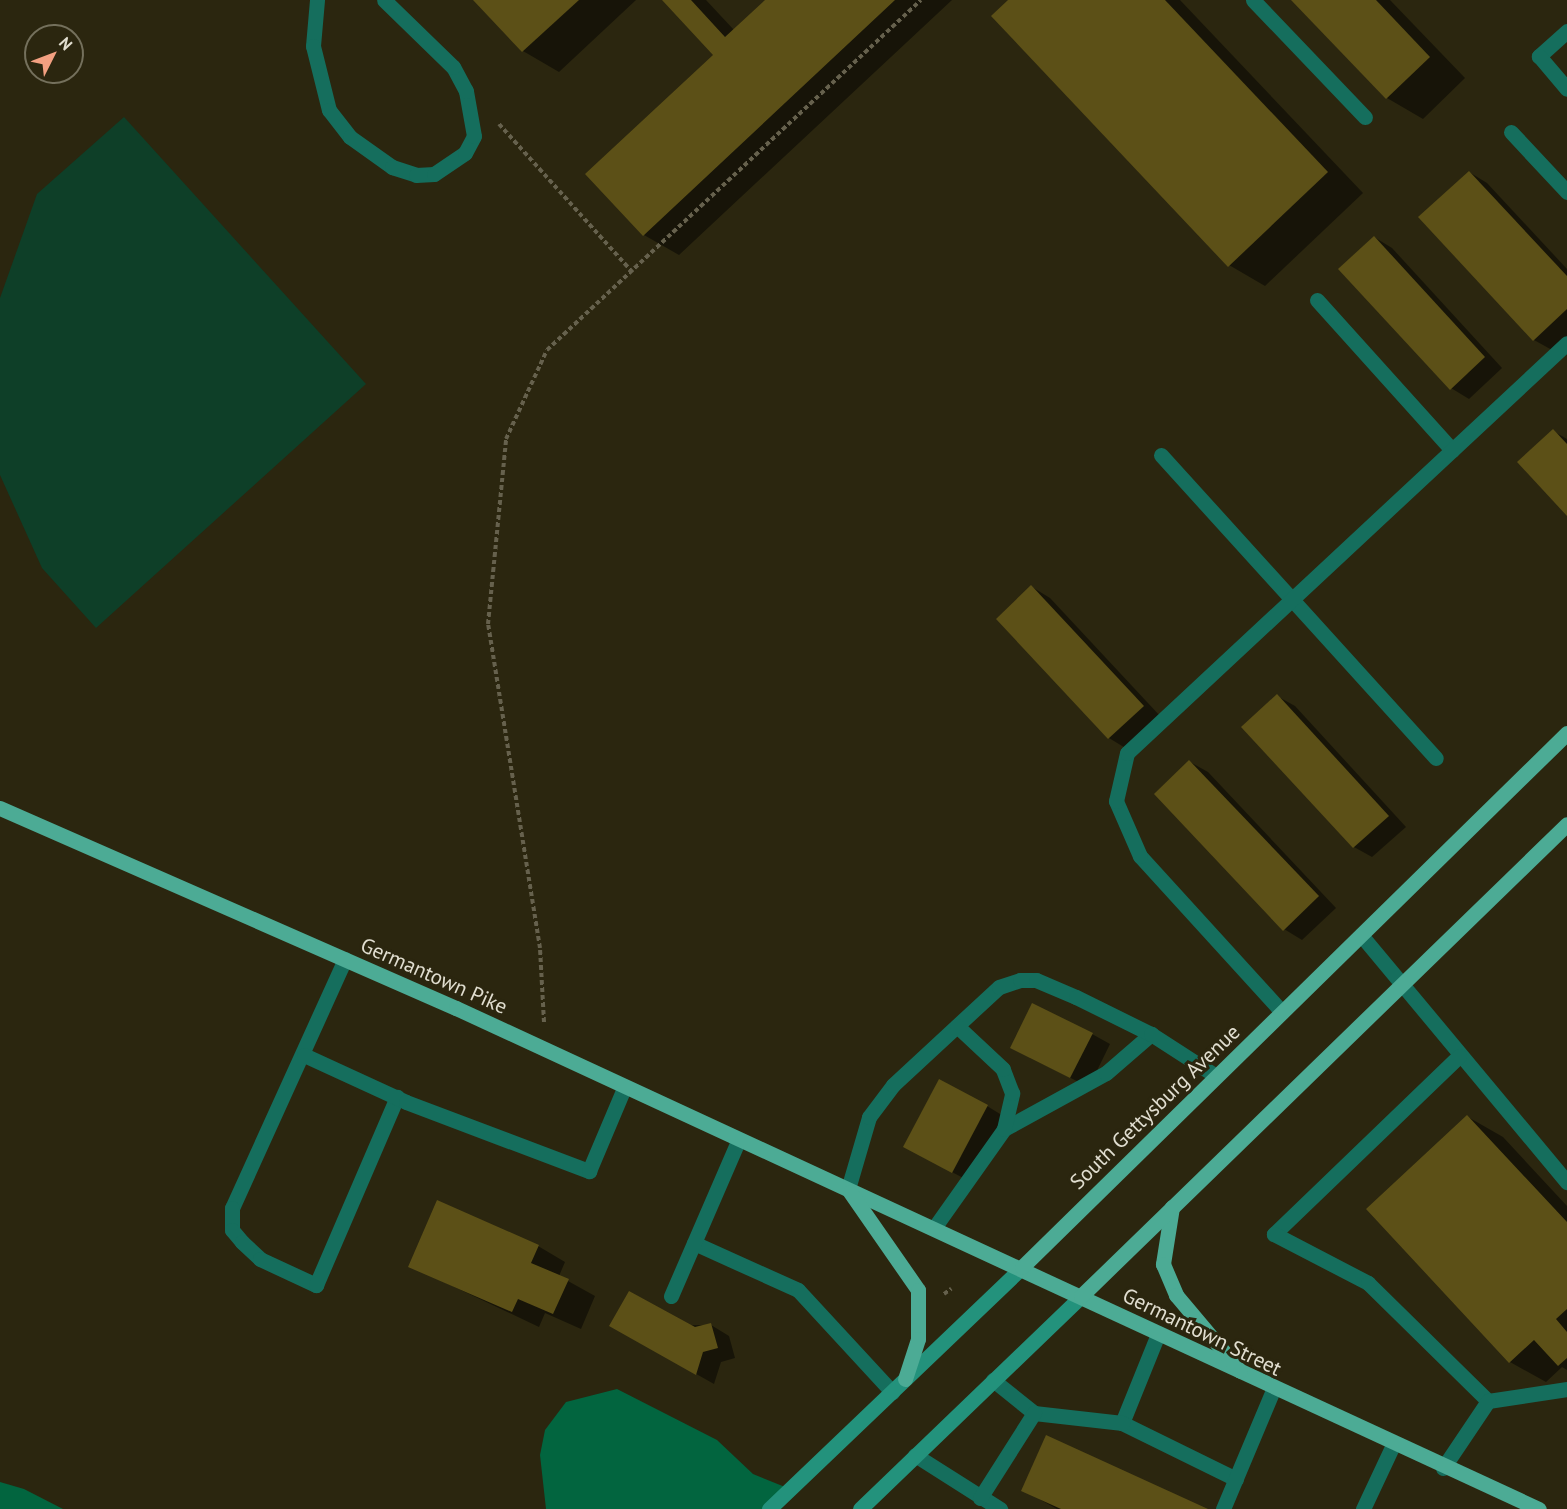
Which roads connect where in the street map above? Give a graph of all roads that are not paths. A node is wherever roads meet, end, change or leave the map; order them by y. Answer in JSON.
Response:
{"nodes":[{"id":1,"x":317,"y":0,"type":"edge"},
{"id":2,"x":384,"y":0,"type":"edge"},
{"id":3,"x":1253,"y":0,"type":"edge"},
{"id":4,"x":1567,"y":31,"type":"edge"},
{"id":5,"x":1567,"y":89,"type":"edge"},
{"id":6,"x":1365,"y":117,"type":"dead end"},
{"id":7,"x":1511,"y":132,"type":"dead end"},
{"id":8,"x":1567,"y":192,"type":"edge"},
{"id":9,"x":1317,"y":300,"type":"dead end"},
{"id":10,"x":1567,"y":343,"type":"edge"},
{"id":11,"x":1452,"y":450,"type":"junction"},
{"id":12,"x":1161,"y":455,"type":"dead end"},
{"id":13,"x":1292,"y":599,"type":"junction"},
{"id":14,"x":1567,"y":733,"type":"edge"},
{"id":15,"x":1436,"y":758,"type":"dead end"},
{"id":16,"x":0,"y":808,"type":"edge"},
{"id":17,"x":1567,"y":824,"type":"edge"},
{"id":18,"x":1361,"y":934,"type":"junction"},
{"id":19,"x":345,"y":959,"type":"junction"},
{"id":20,"x":1404,"y":981,"type":"junction"},
{"id":21,"x":1282,"y":1012,"type":"junction"},
{"id":22,"x":957,"y":1026,"type":"junction"},
{"id":23,"x":1150,"y":1034,"type":"junction"},
{"id":24,"x":304,"y":1055,"type":"junction"},
{"id":25,"x":1459,"y":1056,"type":"junction"},
{"id":26,"x":1216,"y":1076,"type":"junction"},
{"id":27,"x":624,"y":1088,"type":"junction"},
{"id":28,"x":397,"y":1097,"type":"junction"},
{"id":29,"x":1004,"y":1130,"type":"junction"},
{"id":30,"x":738,"y":1141,"type":"junction"},
{"id":31,"x":1567,"y":1182,"type":"edge"},
{"id":32,"x":848,"y":1189,"type":"junction"},
{"id":33,"x":1172,"y":1208,"type":"junction"},
{"id":34,"x":934,"y":1228,"type":"junction"},
{"id":35,"x":694,"y":1243,"type":"junction"},
{"id":36,"x":1022,"y":1268,"type":"junction"},
{"id":37,"x":671,"y":1296,"type":"dead end"},
{"id":38,"x":1081,"y":1296,"type":"junction"},
{"id":39,"x":1158,"y":1334,"type":"junction"},
{"id":40,"x":1244,"y":1376,"type":"junction"},
{"id":41,"x":905,"y":1379,"type":"junction"},
{"id":42,"x":993,"y":1380,"type":"junction"},
{"id":43,"x":1567,"y":1389,"type":"edge"},
{"id":44,"x":1273,"y":1390,"type":"junction"},
{"id":45,"x":892,"y":1392,"type":"junction"},
{"id":46,"x":1488,"y":1401,"type":"junction"},
{"id":47,"x":1034,"y":1413,"type":"junction"},
{"id":48,"x":1122,"y":1422,"type":"junction"},
{"id":49,"x":1393,"y":1445,"type":"junction"},
{"id":50,"x":915,"y":1455,"type":"junction"},
{"id":51,"x":1443,"y":1468,"type":"junction"},
{"id":52,"x":1236,"y":1479,"type":"junction"},
{"id":53,"x":980,"y":1498,"type":"junction"},
{"id":54,"x":770,"y":1509,"type":"edge"},
{"id":55,"x":860,"y":1509,"type":"edge"},
{"id":56,"x":1000,"y":1509,"type":"edge"},
{"id":57,"x":1223,"y":1509,"type":"edge"},
{"id":58,"x":1363,"y":1509,"type":"edge"},
{"id":59,"x":1539,"y":1509,"type":"edge"}],
"edges":[{"from":1,"to":2,"type":"lane"},
{"from":3,"to":6,"type":"lane"},
{"from":4,"to":5,"type":"lane"},
{"from":7,"to":8,"type":"lane"},
{"from":9,"to":11,"type":"lane"},
{"from":10,"to":11,"type":"lane"},
{"from":11,"to":13,"type":"lane"},
{"from":12,"to":13,"type":"lane"},
{"from":13,"to":15,"type":"lane"},
{"from":13,"to":21,"type":"lane"},
{"from":14,"to":18,"type":"main road","name":"South Gettysburg Avenue"},
{"from":16,"to":19,"type":"main road","name":"Germantown Pike"},
{"from":17,"to":20,"type":"main road"},
{"from":18,"to":20,"type":"lane"},
{"from":18,"to":21,"type":"main road","name":"South Gettysburg Avenue"},
{"from":19,"to":24,"type":"lane"},
{"from":19,"to":27,"type":"main road","name":"Germantown Pike"},
{"from":20,"to":25,"type":"lane"},
{"from":20,"to":33,"type":"main road"},
{"from":21,"to":26,"type":"main road","name":"South Gettysburg Avenue"},
{"from":22,"to":23,"type":"lane"},
{"from":22,"to":29,"type":"lane"},
{"from":22,"to":32,"type":"lane"},
{"from":23,"to":26,"type":"lane"},
{"from":23,"to":29,"type":"lane"},
{"from":24,"to":28,"type":"lane"},
{"from":24,"to":28,"type":"lane"},
{"from":25,"to":31,"type":"lane"},
{"from":25,"to":46,"type":"lane"},
{"from":26,"to":36,"type":"main road","name":"South Gettysburg Avenue"},
{"from":27,"to":28,"type":"lane"},
{"from":27,"to":30,"type":"main road","name":"Germantown Pike"},
{"from":29,"to":34,"type":"lane"},
{"from":30,"to":32,"type":"main road","name":"Germantown Pike"},
{"from":30,"to":35,"type":"lane"},
{"from":32,"to":34,"type":"main road","name":"Germantown Street"},
{"from":32,"to":41,"type":"main road"},
{"from":33,"to":38,"type":"main road"},
{"from":33,"to":40,"type":"main road"},
{"from":34,"to":36,"type":"main road","name":"Germantown Street"},
{"from":35,"to":37,"type":"lane"},
{"from":35,"to":45,"type":"lane"},
{"from":36,"to":38,"type":"main road","name":"Germantown Street"},
{"from":36,"to":41,"type":"main road","name":"South Gettysburg Avenue"},
{"from":38,"to":39,"type":"main road","name":"Germantown Street"},
{"from":38,"to":42,"type":"main road"},
{"from":39,"to":40,"type":"main road","name":"Germantown Street"},
{"from":39,"to":48,"type":"lane"},
{"from":40,"to":44,"type":"main road","name":"Germantown Street"},
{"from":41,"to":45,"type":"main road","name":"South Gettysburg Avenue"},
{"from":42,"to":47,"type":"lane"},
{"from":42,"to":50,"type":"main road"},
{"from":43,"to":46,"type":"lane"},
{"from":44,"to":49,"type":"main road","name":"Germantown Street"},
{"from":44,"to":52,"type":"lane"},
{"from":45,"to":54,"type":"main road","name":"South Gettysburg Avenue"},
{"from":46,"to":51,"type":"lane"},
{"from":47,"to":48,"type":"lane"},
{"from":47,"to":53,"type":"lane"},
{"from":48,"to":52,"type":"lane"},
{"from":49,"to":51,"type":"main road","name":"Germantown Street"},
{"from":49,"to":58,"type":"lane"},
{"from":50,"to":53,"type":"lane"},
{"from":50,"to":55,"type":"main road"},
{"from":51,"to":59,"type":"main road","name":"Germantown Street"},
{"from":52,"to":57,"type":"lane"},
{"from":53,"to":56,"type":"lane"}]}
